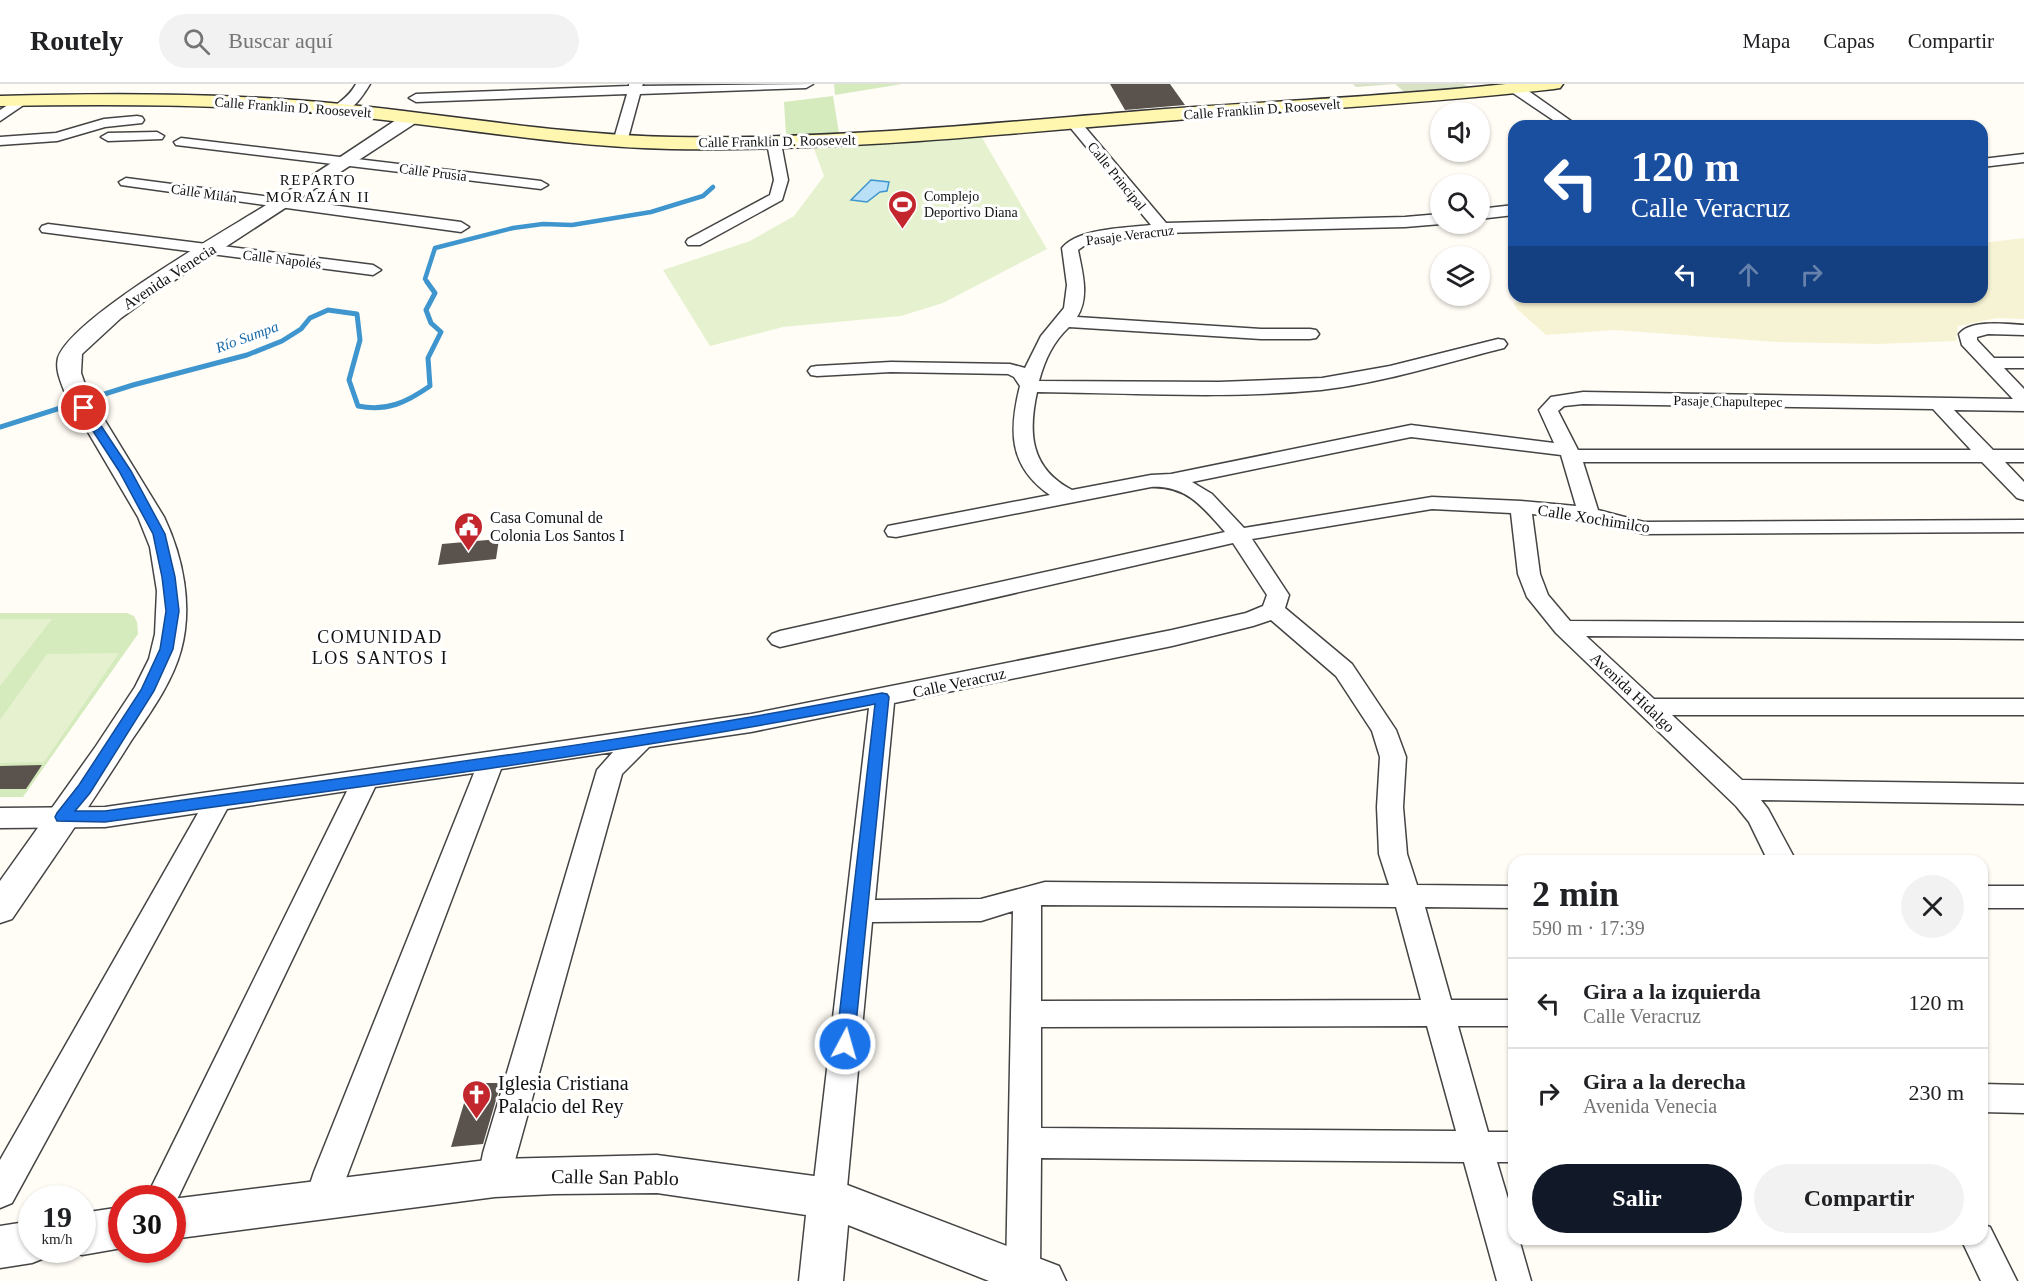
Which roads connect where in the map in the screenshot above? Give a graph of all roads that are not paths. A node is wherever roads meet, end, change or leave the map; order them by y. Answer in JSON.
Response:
{"nodes":[{"id":1,"x":363,"y":84,"type":"edge"},
{"id":2,"x":806,"y":84,"type":"edge"},
{"id":3,"x":1554,"y":84,"type":"edge"},
{"id":4,"x":1508,"y":86,"type":"edge"},
{"id":5,"x":636,"y":87,"type":"edge"},
{"id":6,"x":418,"y":91,"type":"edge"},
{"id":7,"x":17,"y":92,"type":"edge"},
{"id":8,"x":0,"y":101,"type":"edge"},
{"id":9,"x":339,"y":109,"type":"junction"},
{"id":10,"x":0,"y":117,"type":"edge"},
{"id":11,"x":406,"y":117,"type":"junction"},
{"id":12,"x":137,"y":120,"type":"dead end"},
{"id":13,"x":1562,"y":120,"type":"edge"},
{"id":14,"x":1074,"y":123,"type":"junction"},
{"id":15,"x":157,"y":136,"type":"dead end"},
{"id":16,"x":57,"y":137,"type":"junction"},
{"id":17,"x":0,"y":141,"type":"edge"},
{"id":18,"x":620,"y":141,"type":"junction"},
{"id":19,"x":181,"y":142,"type":"dead end"},
{"id":20,"x":774,"y":143,"type":"junction"},
{"id":21,"x":2024,"y":158,"type":"edge"},
{"id":22,"x":346,"y":162,"type":"junction"},
{"id":23,"x":1988,"y":163,"type":"edge"},
{"id":24,"x":126,"y":182,"type":"dead end"},
{"id":25,"x":541,"y":185,"type":"dead end"},
{"id":26,"x":282,"y":203,"type":"junction"},
{"id":27,"x":1508,"y":211,"type":"edge"},
{"id":28,"x":1490,"y":213,"type":"edge"},
{"id":29,"x":1430,"y":220,"type":"edge"},
{"id":30,"x":461,"y":227,"type":"dead end"},
{"id":31,"x":1162,"y":228,"type":"junction"},
{"id":32,"x":48,"y":229,"type":"dead end"},
{"id":33,"x":694,"y":242,"type":"dead end"},
{"id":34,"x":210,"y":249,"type":"junction"},
{"id":35,"x":373,"y":270,"type":"dead end"},
{"id":36,"x":1064,"y":321,"type":"junction"},
{"id":37,"x":2024,"y":330,"type":"edge"},
{"id":38,"x":1310,"y":334,"type":"dead end"},
{"id":39,"x":1498,"y":344,"type":"dead end"},
{"id":40,"x":1989,"y":363,"type":"junction"},
{"id":41,"x":2024,"y":363,"type":"edge"},
{"id":42,"x":817,"y":371,"type":"dead end"},
{"id":43,"x":1029,"y":386,"type":"junction"},
{"id":44,"x":2024,"y":400,"type":"edge"},
{"id":45,"x":1939,"y":405,"type":"junction"},
{"id":46,"x":2024,"y":405,"type":"edge"},
{"id":47,"x":1569,"y":453,"type":"junction"},
{"id":48,"x":1988,"y":456,"type":"junction"},
{"id":49,"x":2024,"y":456,"type":"edge"},
{"id":50,"x":1172,"y":480,"type":"junction"},
{"id":51,"x":2024,"y":494,"type":"edge"},
{"id":52,"x":1069,"y":497,"type":"junction"},
{"id":53,"x":1521,"y":507,"type":"junction"},
{"id":54,"x":1589,"y":514,"type":"junction"},
{"id":55,"x":2024,"y":526,"type":"edge"},
{"id":56,"x":896,"y":531,"type":"dead end"},
{"id":57,"x":1238,"y":535,"type":"junction"},
{"id":58,"x":1273,"y":610,"type":"junction"},
{"id":59,"x":1564,"y":628,"type":"junction"},
{"id":60,"x":2024,"y":631,"type":"edge"},
{"id":61,"x":780,"y":639,"type":"dead end"},
{"id":62,"x":882,"y":697,"type":"junction"},
{"id":63,"x":1649,"y":707,"type":"junction"},
{"id":64,"x":2024,"y":707,"type":"edge"},
{"id":65,"x":641,"y":741,"type":"junction"},
{"id":66,"x":491,"y":762,"type":"junction"},
{"id":67,"x":366,"y":779,"type":"junction"},
{"id":68,"x":1737,"y":790,"type":"junction"},
{"id":69,"x":2024,"y":794,"type":"edge"},
{"id":70,"x":218,"y":801,"type":"junction"},
{"id":71,"x":62,"y":817,"type":"junction"},
{"id":72,"x":0,"y":818,"type":"edge"},
{"id":73,"x":1779,"y":855,"type":"edge"},
{"id":74,"x":1027,"y":896,"type":"junction"},
{"id":75,"x":1408,"y":897,"type":"junction"},
{"id":76,"x":1508,"y":897,"type":"edge"},
{"id":77,"x":1988,"y":897,"type":"edge"},
{"id":78,"x":2024,"y":897,"type":"edge"},
{"id":79,"x":0,"y":909,"type":"edge"},
{"id":80,"x":859,"y":912,"type":"junction"},
{"id":81,"x":1439,"y":1013,"type":"junction"},
{"id":82,"x":1508,"y":1013,"type":"edge"},
{"id":83,"x":1026,"y":1014,"type":"junction"},
{"id":84,"x":1988,"y":1098,"type":"edge"},
{"id":85,"x":2024,"y":1099,"type":"edge"},
{"id":86,"x":1024,"y":1143,"type":"junction"},
{"id":87,"x":1476,"y":1147,"type":"junction"},
{"id":88,"x":1508,"y":1148,"type":"edge"},
{"id":89,"x":495,"y":1178,"type":"junction"},
{"id":90,"x":169,"y":1185,"type":"edge"},
{"id":91,"x":0,"y":1192,"type":"edge"},
{"id":92,"x":829,"y":1198,"type":"junction"},
{"id":93,"x":322,"y":1199,"type":"junction"},
{"id":94,"x":186,"y":1217,"type":"edge"},
{"id":95,"x":18,"y":1244,"type":"edge"},
{"id":96,"x":1981,"y":1245,"type":"edge"},
{"id":97,"x":0,"y":1247,"type":"edge"},
{"id":98,"x":1034,"y":1277,"type":"edge"},
{"id":99,"x":821,"y":1281,"type":"edge"},
{"id":100,"x":1514,"y":1281,"type":"edge"},
{"id":101,"x":2000,"y":1281,"type":"edge"}],
"edges":[{"from":1,"to":9,"type":"street"},
{"from":2,"to":5,"type":"street"},
{"from":3,"to":4,"type":"main road","name":"Calle Franklin D. Roosevelt"},
{"from":4,"to":13,"type":"street"},
{"from":4,"to":14,"type":"main road","name":"Calle Franklin D. Roosevelt"},
{"from":5,"to":6,"type":"street"},
{"from":5,"to":18,"type":"street"},
{"from":6,"to":11,"type":"street"},
{"from":7,"to":8,"type":"main road","name":"Calle Franklin D. Roosevelt"},
{"from":7,"to":9,"type":"main road","name":"Calle Franklin D. Roosevelt"},
{"from":7,"to":10,"type":"street"},
{"from":9,"to":11,"type":"main road","name":"Calle Franklin D. Roosevelt"},
{"from":11,"to":18,"type":"main road","name":"Calle Franklin D. Roosevelt"},
{"from":11,"to":22,"type":"street","name":"Avenida Venecia"},
{"from":12,"to":16,"type":"street"},
{"from":14,"to":20,"type":"main road","name":"Calle Franklin D. Roosevelt"},
{"from":14,"to":31,"type":"street","name":"Calle Principal"},
{"from":15,"to":16,"type":"street"},
{"from":16,"to":17,"type":"street"},
{"from":18,"to":20,"type":"main road","name":"Calle Franklin D. Roosevelt"},
{"from":19,"to":22,"type":"street","name":"Calle Prusia"},
{"from":20,"to":33,"type":"street"},
{"from":21,"to":23,"type":"street"},
{"from":22,"to":25,"type":"street","name":"Calle Prusia"},
{"from":22,"to":26,"type":"street","name":"Avenida Venecia"},
{"from":24,"to":26,"type":"street","name":"Calle Milán"},
{"from":26,"to":30,"type":"street","name":"Calle Milán"},
{"from":26,"to":34,"type":"street","name":"Avenida Venecia"},
{"from":27,"to":28,"type":"street"},
{"from":29,"to":31,"type":"street","name":"Pasaje Veracruz"},
{"from":31,"to":36,"type":"street","name":"Pasaje Veracruz"},
{"from":32,"to":34,"type":"street","name":"Calle Napolés"},
{"from":34,"to":35,"type":"street","name":"Calle Napolés"},
{"from":34,"to":71,"type":"street","name":"Avenida Venecia"},
{"from":36,"to":38,"type":"street"},
{"from":36,"to":43,"type":"street","name":"Pasaje Veracruz"},
{"from":37,"to":40,"type":"street"},
{"from":39,"to":43,"type":"street"},
{"from":40,"to":41,"type":"street"},
{"from":40,"to":44,"type":"street"},
{"from":42,"to":43,"type":"street"},
{"from":43,"to":52,"type":"street","name":"Pasaje Veracruz"},
{"from":45,"to":46,"type":"street","name":"Pasaje Chapultepec"},
{"from":45,"to":47,"type":"street","name":"Pasaje Chapultepec"},
{"from":45,"to":48,"type":"street"},
{"from":47,"to":48,"type":"street"},
{"from":47,"to":50,"type":"street"},
{"from":47,"to":54,"type":"street","name":"Pasaje Chapultepec"},
{"from":48,"to":49,"type":"street"},
{"from":48,"to":51,"type":"street"},
{"from":50,"to":52,"type":"street"},
{"from":50,"to":57,"type":"street"},
{"from":52,"to":56,"type":"street"},
{"from":53,"to":54,"type":"street","name":"Calle Xochimilco"},
{"from":53,"to":57,"type":"street","name":"Calle Xochimilco"},
{"from":53,"to":59,"type":"street","name":"Avenida Hidalgo"},
{"from":54,"to":55,"type":"street","name":"Calle Xochimilco"},
{"from":57,"to":58,"type":"street"},
{"from":57,"to":61,"type":"street","name":"Calle Xochimilco"},
{"from":58,"to":62,"type":"street","name":"Calle Veracruz"},
{"from":58,"to":75,"type":"street"},
{"from":59,"to":60,"type":"street"},
{"from":59,"to":63,"type":"street","name":"Avenida Hidalgo"},
{"from":62,"to":65,"type":"street","name":"Calle Veracruz"},
{"from":62,"to":80,"type":"street"},
{"from":63,"to":64,"type":"street"},
{"from":63,"to":68,"type":"street","name":"Avenida Hidalgo"},
{"from":65,"to":66,"type":"street","name":"Calle Veracruz"},
{"from":65,"to":89,"type":"street"},
{"from":66,"to":67,"type":"street","name":"Calle Veracruz"},
{"from":66,"to":93,"type":"street"},
{"from":67,"to":70,"type":"street","name":"Calle Veracruz"},
{"from":67,"to":90,"type":"street"},
{"from":68,"to":69,"type":"street"},
{"from":68,"to":73,"type":"street","name":"Avenida Hidalgo"},
{"from":70,"to":71,"type":"street","name":"Calle Veracruz"},
{"from":70,"to":91,"type":"street"},
{"from":71,"to":72,"type":"street","name":"Calle Veracruz"},
{"from":71,"to":79,"type":"street","name":"Avenida Venecia"},
{"from":74,"to":75,"type":"street"},
{"from":74,"to":80,"type":"street"},
{"from":74,"to":83,"type":"street"},
{"from":75,"to":76,"type":"street"},
{"from":75,"to":81,"type":"street"},
{"from":77,"to":78,"type":"street"},
{"from":80,"to":92,"type":"street"},
{"from":81,"to":82,"type":"street"},
{"from":81,"to":83,"type":"street"},
{"from":81,"to":87,"type":"street"},
{"from":83,"to":86,"type":"street"},
{"from":84,"to":85,"type":"street"},
{"from":86,"to":87,"type":"street"},
{"from":86,"to":98,"type":"street"},
{"from":87,"to":88,"type":"street"},
{"from":87,"to":100,"type":"street"},
{"from":89,"to":92,"type":"street","name":"Calle San Pablo"},
{"from":89,"to":93,"type":"street","name":"Calle San Pablo"},
{"from":92,"to":98,"type":"street","name":"Calle San Pablo"},
{"from":92,"to":99,"type":"street"},
{"from":93,"to":94,"type":"street","name":"Calle San Pablo"},
{"from":95,"to":97,"type":"street"},
{"from":96,"to":101,"type":"street"}]}
